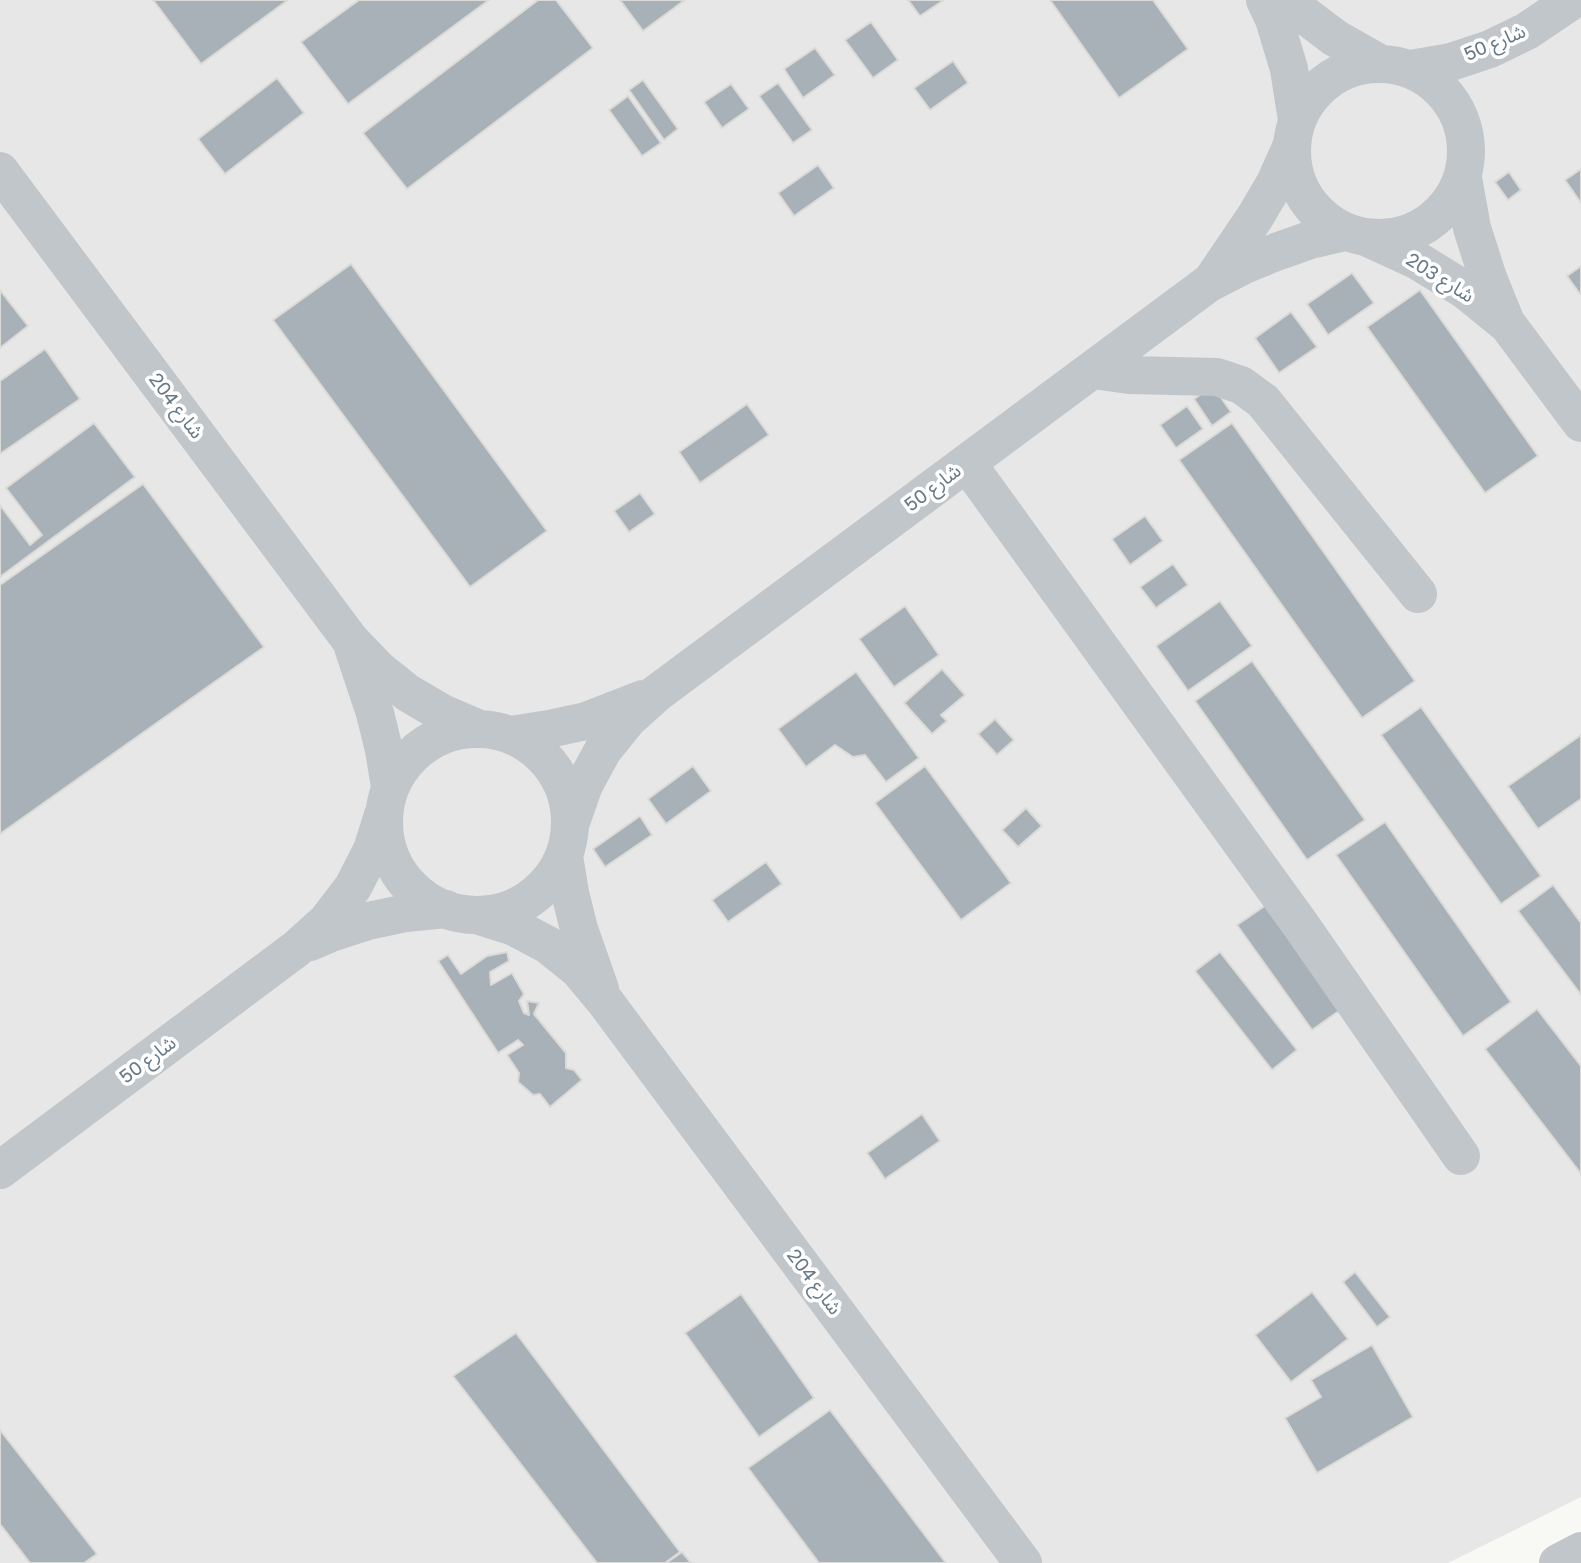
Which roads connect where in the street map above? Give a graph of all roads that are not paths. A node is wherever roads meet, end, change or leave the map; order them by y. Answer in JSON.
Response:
{"nodes":[{"id":1,"x":1265,"y":0,"type":"edge"},
{"id":2,"x":1285,"y":0,"type":"edge"},
{"id":3,"x":1573,"y":0,"type":"edge"},
{"id":4,"x":1396,"y":66,"type":"junction"},
{"id":5,"x":1294,"y":133,"type":"junction"},
{"id":6,"x":0,"y":171,"type":"edge"},
{"id":7,"x":1463,"y":178,"type":"junction"},
{"id":8,"x":1357,"y":235,"type":"junction"},
{"id":9,"x":1209,"y":284,"type":"junction"},
{"id":10,"x":1508,"y":326,"type":"junction"},
{"id":11,"x":1093,"y":369,"type":"junction"},
{"id":12,"x":1581,"y":423,"type":"edge"},
{"id":13,"x":967,"y":463,"type":"junction"},
{"id":14,"x":1418,"y":594,"type":"dead end"},
{"id":15,"x":351,"y":641,"type":"junction"},
{"id":16,"x":657,"y":693,"type":"junction"},
{"id":17,"x":494,"y":731,"type":"junction"},
{"id":18,"x":387,"y":799,"type":"junction"},
{"id":19,"x":568,"y":839,"type":"junction"},
{"id":20,"x":461,"y":912,"type":"junction"},
{"id":21,"x":296,"y":949,"type":"junction"},
{"id":22,"x":604,"y":1000,"type":"junction"},
{"id":23,"x":1461,"y":1156,"type":"dead end"},
{"id":24,"x":0,"y":1170,"type":"edge"},
{"id":25,"x":1581,"y":1551,"type":"edge"},
{"id":26,"x":1023,"y":1563,"type":"edge"},
{"id":27,"x":1558,"y":1563,"type":"edge"}],
"edges":[{"from":1,"to":5,"type":"street"},
{"from":2,"to":4,"type":"street"},
{"from":3,"to":4,"type":"street","name":"شارع 50"},
{"from":4,"to":5,"type":"street"},
{"from":4,"to":7,"type":"street"},
{"from":5,"to":8,"type":"street"},
{"from":5,"to":9,"type":"street","name":"شارع 50"},
{"from":6,"to":15,"type":"street","name":"شارع 204"},
{"from":7,"to":8,"type":"street"},
{"from":7,"to":10,"type":"street","name":"شارع 203"},
{"from":8,"to":9,"type":"street","name":"شارع 50"},
{"from":8,"to":10,"type":"street","name":"شارع 203"},
{"from":9,"to":11,"type":"street","name":"شارع 50"},
{"from":10,"to":12,"type":"street","name":"شارع 203"},
{"from":11,"to":13,"type":"street","name":"شارع 50"},
{"from":11,"to":14,"type":"street"},
{"from":13,"to":16,"type":"street","name":"شارع 50"},
{"from":13,"to":23,"type":"street"},
{"from":15,"to":17,"type":"street","name":"شارع 204"},
{"from":15,"to":18,"type":"street","name":"شارع 204"},
{"from":16,"to":17,"type":"street","name":"شارع 50"},
{"from":16,"to":19,"type":"street","name":"شارع 50"},
{"from":17,"to":18,"type":"street"},
{"from":17,"to":19,"type":"street"},
{"from":18,"to":20,"type":"street"},
{"from":18,"to":21,"type":"street","name":"شارع 50"},
{"from":19,"to":20,"type":"street"},
{"from":19,"to":22,"type":"street","name":"شارع 204"},
{"from":20,"to":21,"type":"street","name":"شارع 50"},
{"from":20,"to":22,"type":"street","name":"شارع 204"},
{"from":21,"to":24,"type":"street","name":"شارع 50"},
{"from":22,"to":26,"type":"street","name":"شارع 204"},
{"from":25,"to":27,"type":"street"}]}
